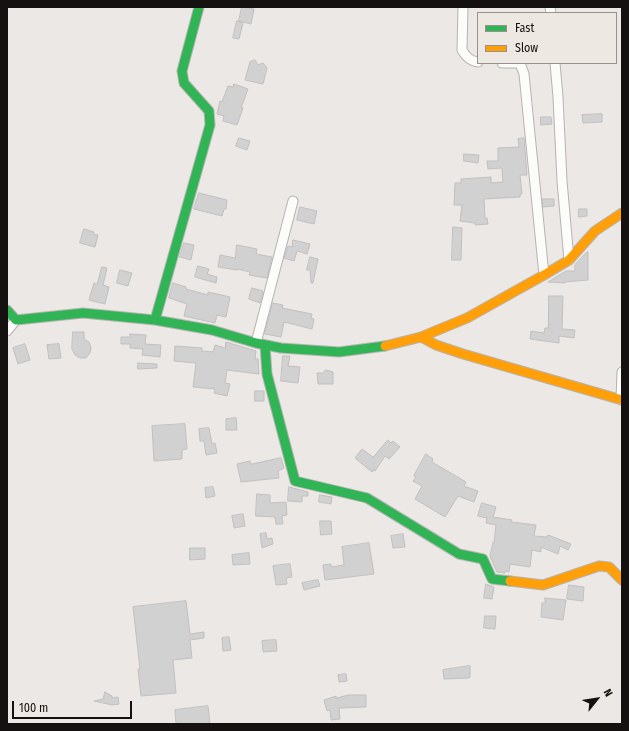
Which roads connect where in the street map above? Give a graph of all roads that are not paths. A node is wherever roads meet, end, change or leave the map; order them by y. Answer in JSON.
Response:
{"nodes":[{"id":1,"x":199,"y":7,"type":"edge"},
{"id":2,"x":463,"y":7,"type":"edge"},
{"id":3,"x":477,"y":62,"type":"edge"},
{"id":4,"x":520,"y":64,"type":"edge"},
{"id":5,"x":555,"y":64,"type":"edge"},
{"id":6,"x":293,"y":201,"type":"dead end"},
{"id":7,"x":622,"y":213,"type":"edge"},
{"id":8,"x":569,"y":260,"type":"junction"},
{"id":9,"x":544,"y":275,"type":"junction"},
{"id":10,"x":7,"y":310,"type":"edge"},
{"id":11,"x":16,"y":320,"type":"junction"},
{"id":12,"x":155,"y":320,"type":"junction"},
{"id":13,"x":7,"y":331,"type":"edge"},
{"id":14,"x":421,"y":337,"type":"junction"},
{"id":15,"x":260,"y":344,"type":"junction"},
{"id":16,"x":622,"y":372,"type":"edge"},
{"id":17,"x":622,"y":400,"type":"edge"},
{"id":18,"x":622,"y":580,"type":"edge"}],
"edges":[{"from":1,"to":12,"type":"street"},
{"from":2,"to":3,"type":"street"},
{"from":4,"to":9,"type":"street"},
{"from":5,"to":8,"type":"street"},
{"from":6,"to":15,"type":"street"},
{"from":7,"to":8,"type":"street"},
{"from":8,"to":9,"type":"street"},
{"from":9,"to":14,"type":"street"},
{"from":10,"to":11,"type":"street"},
{"from":11,"to":12,"type":"street"},
{"from":11,"to":13,"type":"street"},
{"from":12,"to":15,"type":"street"},
{"from":14,"to":15,"type":"street"},
{"from":14,"to":17,"type":"street"},
{"from":15,"to":18,"type":"street"},
{"from":16,"to":17,"type":"street"}]}
